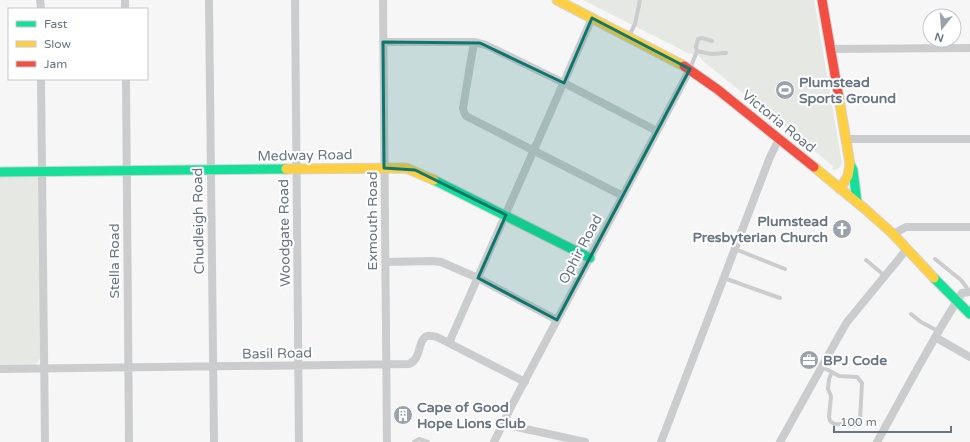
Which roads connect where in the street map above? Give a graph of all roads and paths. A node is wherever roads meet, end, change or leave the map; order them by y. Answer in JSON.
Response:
{"nodes":[{"id":1,"x":209,"y":0,"type":"edge"},
{"id":2,"x":295,"y":0,"type":"edge"},
{"id":3,"x":383,"y":0,"type":"edge"},
{"id":4,"x":557,"y":0,"type":"edge"},
{"id":5,"x":640,"y":0,"type":"edge"},
{"id":6,"x":822,"y":0,"type":"edge"},
{"id":7,"x":592,"y":18,"type":"junction"},
{"id":8,"x":629,"y":36,"type":"junction"},
{"id":9,"x":712,"y":41,"type":"dead end"},
{"id":10,"x":383,"y":42,"type":"junction"},
{"id":11,"x":474,"y":42,"type":"junction"},
{"id":12,"x":970,"y":48,"type":"edge"},
{"id":13,"x":830,"y":49,"type":"junction"},
{"id":14,"x":698,"y":51,"type":"junction"},
{"id":15,"x":726,"y":53,"type":"dead end"},
{"id":16,"x":690,"y":69,"type":"junction"},
{"id":17,"x":42,"y":80,"type":"edge"},
{"id":18,"x":126,"y":80,"type":"edge"},
{"id":19,"x":564,"y":83,"type":"junction"},
{"id":20,"x":657,"y":131,"type":"junction"},
{"id":21,"x":779,"y":139,"type":"junction"},
{"id":22,"x":846,"y":139,"type":"junction"},
{"id":23,"x":970,"y":139,"type":"edge"},
{"id":24,"x":533,"y":151,"type":"junction"},
{"id":25,"x":850,"y":164,"type":"junction"},
{"id":26,"x":384,"y":168,"type":"junction"},
{"id":27,"x":296,"y":169,"type":"junction"},
{"id":28,"x":126,"y":170,"type":"junction"},
{"id":29,"x":211,"y":170,"type":"junction"},
{"id":30,"x":43,"y":171,"type":"junction"},
{"id":31,"x":0,"y":172,"type":"edge"},
{"id":32,"x":840,"y":188,"type":"junction"},
{"id":33,"x":623,"y":196,"type":"junction"},
{"id":34,"x":857,"y":202,"type":"junction"},
{"id":35,"x":506,"y":214,"type":"junction"},
{"id":36,"x":970,"y":227,"type":"edge"},
{"id":37,"x":893,"y":234,"type":"junction"},
{"id":38,"x":735,"y":249,"type":"junction"},
{"id":39,"x":907,"y":249,"type":"junction"},
{"id":40,"x":590,"y":258,"type":"junction"},
{"id":41,"x":935,"y":259,"type":"dead end"},
{"id":42,"x":866,"y":260,"type":"dead end"},
{"id":43,"x":385,"y":262,"type":"junction"},
{"id":44,"x":785,"y":268,"type":"dead end"},
{"id":45,"x":885,"y":276,"type":"junction"},
{"id":46,"x":478,"y":278,"type":"junction"},
{"id":47,"x":724,"y":278,"type":"junction"},
{"id":48,"x":970,"y":292,"type":"edge"},
{"id":49,"x":780,"y":298,"type":"dead end"},
{"id":50,"x":956,"y":302,"type":"junction"},
{"id":51,"x":911,"y":314,"type":"dead end"},
{"id":52,"x":969,"y":314,"type":"edge"},
{"id":53,"x":557,"y":320,"type":"junction"},
{"id":54,"x":936,"y":334,"type":"junction"},
{"id":55,"x":449,"y":343,"type":"junction"},
{"id":56,"x":970,"y":356,"type":"edge"},
{"id":57,"x":386,"y":365,"type":"junction"},
{"id":58,"x":298,"y":366,"type":"junction"},
{"id":59,"x":821,"y":366,"type":"junction"},
{"id":60,"x":128,"y":367,"type":"junction"},
{"id":61,"x":213,"y":367,"type":"junction"},
{"id":62,"x":44,"y":368,"type":"junction"},
{"id":63,"x":0,"y":369,"type":"edge"},
{"id":64,"x":832,"y":372,"type":"junction"},
{"id":65,"x":525,"y":382,"type":"junction"},
{"id":66,"x":503,"y":424,"type":"junction"},
{"id":67,"x":45,"y":442,"type":"edge"},
{"id":68,"x":129,"y":442,"type":"edge"},
{"id":69,"x":214,"y":442,"type":"edge"},
{"id":70,"x":299,"y":442,"type":"edge"},
{"id":71,"x":387,"y":442,"type":"edge"},
{"id":72,"x":414,"y":442,"type":"edge"},
{"id":73,"x":428,"y":442,"type":"edge"},
{"id":74,"x":494,"y":442,"type":"edge"},
{"id":75,"x":580,"y":442,"type":"edge"},
{"id":76,"x":661,"y":442,"type":"edge"},
{"id":77,"x":780,"y":442,"type":"edge"},
{"id":78,"x":877,"y":442,"type":"edge"}],
"edges":[{"from":1,"to":29,"type":"street","name":"Chudleigh Road"},
{"from":2,"to":27,"type":"street","name":"Woodgate Road"},
{"from":3,"to":10,"type":"street","name":"Exmouth Road"},
{"from":4,"to":7,"type":"street","name":"Victoria Road"},
{"from":5,"to":8,"type":"lane"},
{"from":6,"to":13,"type":"street"},
{"from":7,"to":8,"type":"street","name":"Victoria Road"},
{"from":7,"to":19,"type":"street"},
{"from":8,"to":16,"type":"street","name":"Victoria Road"},
{"from":9,"to":14,"type":"lane"},
{"from":10,"to":11,"type":"street"},
{"from":10,"to":26,"type":"street","name":"Exmouth Road"},
{"from":11,"to":19,"type":"street"},
{"from":11,"to":24,"type":"street"},
{"from":12,"to":13,"type":"street"},
{"from":13,"to":22,"type":"street"},
{"from":14,"to":15,"type":"lane"},
{"from":14,"to":16,"type":"lane"},
{"from":16,"to":20,"type":"street","name":"Ophir Road"},
{"from":16,"to":21,"type":"street","name":"Victoria Road"},
{"from":17,"to":30,"type":"street"},
{"from":18,"to":28,"type":"street","name":"Stella Road"},
{"from":19,"to":20,"type":"street"},
{"from":19,"to":24,"type":"street"},
{"from":20,"to":33,"type":"street","name":"Ophir Road"},
{"from":21,"to":32,"type":"street","name":"Victoria Road"},
{"from":21,"to":38,"type":"street"},
{"from":22,"to":23,"type":"street"},
{"from":22,"to":25,"type":"street"},
{"from":24,"to":33,"type":"street"},
{"from":24,"to":35,"type":"street"},
{"from":25,"to":32,"type":"street"},
{"from":25,"to":34,"type":"street"},
{"from":26,"to":27,"type":"street","name":"Medway Road"},
{"from":26,"to":35,"type":"street","name":"Medway Road"},
{"from":26,"to":43,"type":"street","name":"Exmouth Road"},
{"from":27,"to":29,"type":"street","name":"Medway Road"},
{"from":27,"to":58,"type":"street","name":"Woodgate Road"},
{"from":28,"to":29,"type":"street","name":"Medway Road"},
{"from":28,"to":30,"type":"street","name":"Medway Road"},
{"from":28,"to":60,"type":"street","name":"Stella Road"},
{"from":29,"to":61,"type":"street","name":"Chudleigh Road"},
{"from":30,"to":31,"type":"street","name":"Medway Road"},
{"from":30,"to":62,"type":"street"},
{"from":32,"to":34,"type":"street","name":"Victoria Road"},
{"from":33,"to":40,"type":"street","name":"Ophir Road"},
{"from":34,"to":37,"type":"street","name":"Victoria Road"},
{"from":35,"to":40,"type":"street","name":"Medway Road"},
{"from":35,"to":46,"type":"street"},
{"from":36,"to":37,"type":"street"},
{"from":37,"to":39,"type":"street","name":"Victoria Road"},
{"from":38,"to":44,"type":"lane"},
{"from":38,"to":47,"type":"street"},
{"from":39,"to":45,"type":"street"},
{"from":39,"to":50,"type":"street","name":"Victoria Road"},
{"from":40,"to":53,"type":"street","name":"Ophir Road"},
{"from":41,"to":48,"type":"lane"},
{"from":42,"to":45,"type":"lane"},
{"from":43,"to":46,"type":"street"},
{"from":43,"to":57,"type":"street","name":"Exmouth Road"},
{"from":45,"to":59,"type":"street"},
{"from":46,"to":53,"type":"street"},
{"from":46,"to":55,"type":"street"},
{"from":47,"to":49,"type":"lane"},
{"from":47,"to":76,"type":"street"},
{"from":48,"to":50,"type":"street"},
{"from":50,"to":52,"type":"street","name":"Victoria Road"},
{"from":50,"to":54,"type":"street"},
{"from":51,"to":54,"type":"lane"},
{"from":53,"to":65,"type":"street","name":"Ophir Road"},
{"from":54,"to":56,"type":"street"},
{"from":54,"to":78,"type":"street"},
{"from":55,"to":57,"type":"street","name":"Basil Road"},
{"from":55,"to":65,"type":"street","name":"Basil Road"},
{"from":57,"to":58,"type":"street","name":"Basil Road"},
{"from":57,"to":71,"type":"street","name":"Exmouth Road"},
{"from":58,"to":61,"type":"street","name":"Basil Road"},
{"from":58,"to":70,"type":"street","name":"Woodgate Road"},
{"from":59,"to":64,"type":"lane"},
{"from":59,"to":77,"type":"street"},
{"from":60,"to":61,"type":"street","name":"Basil Road"},
{"from":60,"to":62,"type":"street","name":"Basil Road"},
{"from":60,"to":68,"type":"street","name":"Stella Road"},
{"from":61,"to":69,"type":"street","name":"Chudleigh Road"},
{"from":62,"to":63,"type":"street","name":"Basil Road"},
{"from":62,"to":67,"type":"street"},
{"from":64,"to":64,"type":"lane"},
{"from":65,"to":66,"type":"street","name":"Ophir Road"},
{"from":66,"to":74,"type":"street","name":"Ophir Road"},
{"from":66,"to":75,"type":"street"},
{"from":72,"to":73,"type":"lane"}]}
